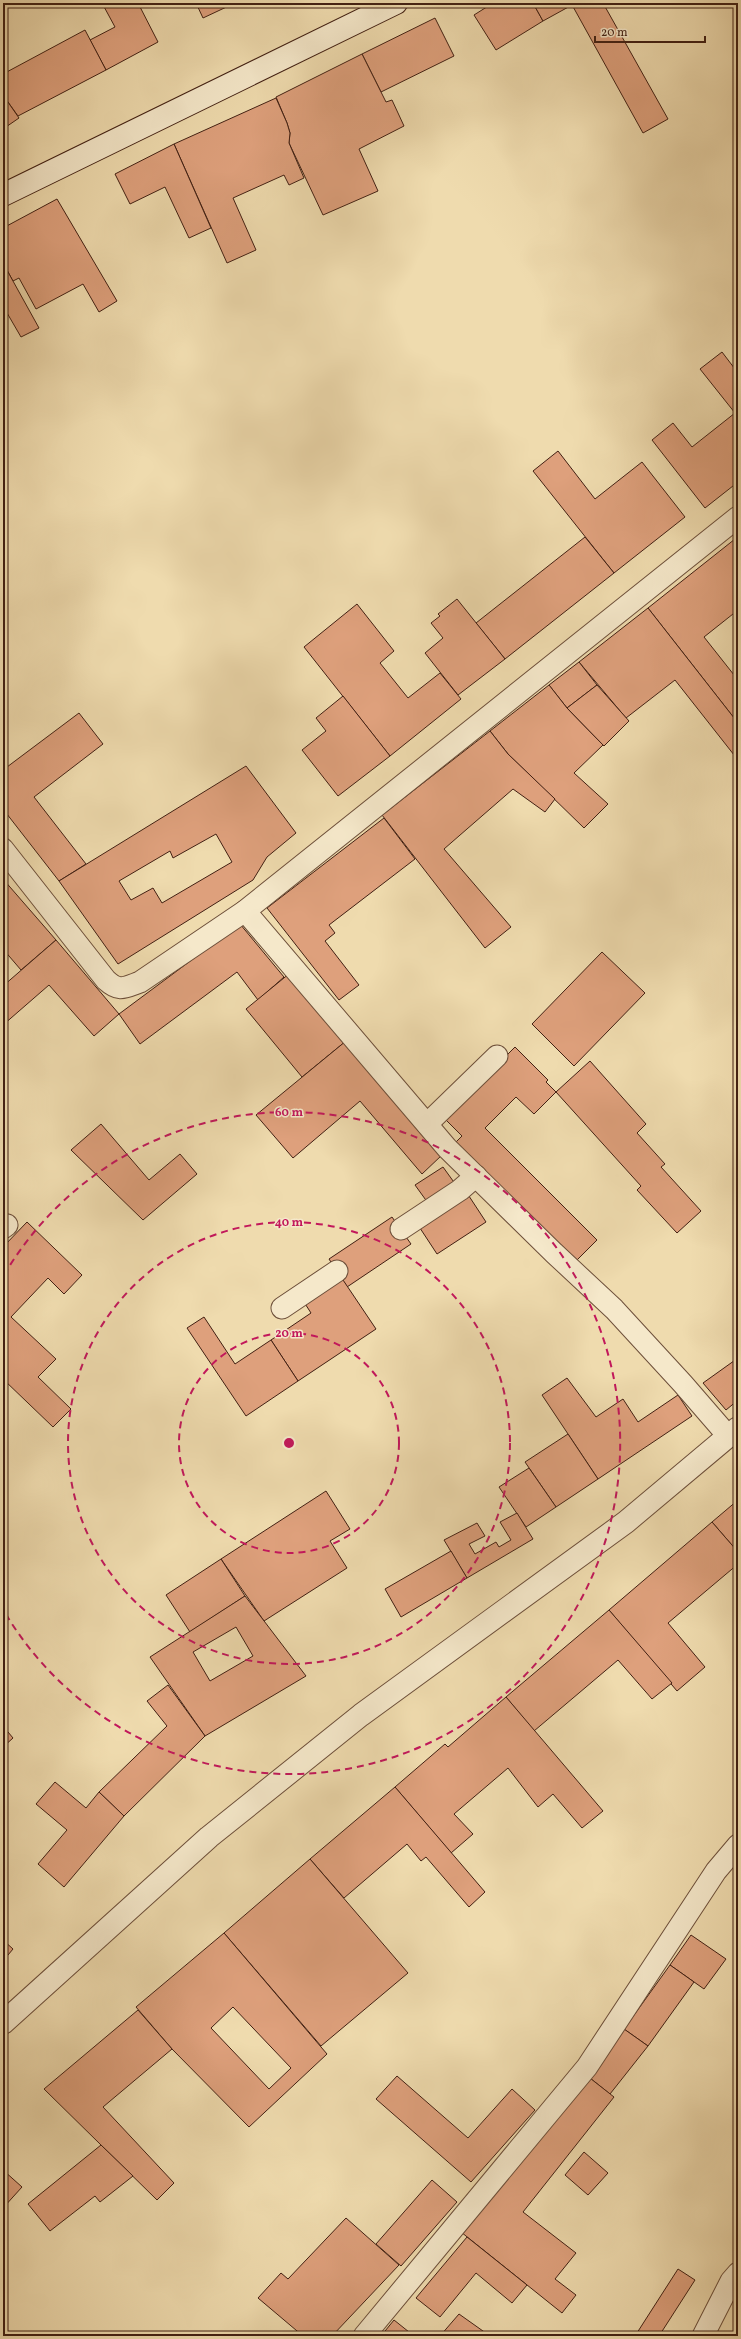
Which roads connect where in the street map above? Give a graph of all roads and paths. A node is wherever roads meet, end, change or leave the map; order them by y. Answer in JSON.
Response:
{"nodes":[{"id":1,"x":396,"y":3,"type":"edge"},
{"id":2,"x":3,"y":195,"type":"edge"},
{"id":3,"x":738,"y":517,"type":"edge"},
{"id":4,"x":3,"y":849,"type":"edge"},
{"id":5,"x":245,"y":911,"type":"junction"},
{"id":6,"x":497,"y":1056,"type":"dead end"},
{"id":7,"x":427,"y":1124,"type":"junction"},
{"id":8,"x":476,"y":1176,"type":"junction"},
{"id":9,"x":401,"y":1229,"type":"dead end"},
{"id":10,"x":337,"y":1271,"type":"dead end"},
{"id":11,"x":282,"y":1308,"type":"dead end"},
{"id":12,"x":733,"y":1432,"type":"edge"},
{"id":13,"x":738,"y":1845,"type":"edge"},
{"id":14,"x":3,"y":2023,"type":"edge"},
{"id":15,"x":736,"y":2280,"type":"edge"},
{"id":16,"x":364,"y":2336,"type":"edge"},
{"id":17,"x":703,"y":2336,"type":"edge"}],
"edges":[{"from":1,"to":2,"type":"street"},
{"from":3,"to":5,"type":"lane"},
{"from":4,"to":5,"type":"lane"},
{"from":5,"to":7,"type":"lane"},
{"from":6,"to":7,"type":"lane"},
{"from":7,"to":8,"type":"lane"},
{"from":8,"to":9,"type":"lane"},
{"from":8,"to":12,"type":"lane"},
{"from":10,"to":11,"type":"lane"},
{"from":12,"to":14,"type":"street"},
{"from":13,"to":16,"type":"lane"},
{"from":15,"to":17,"type":"lane"}]}
